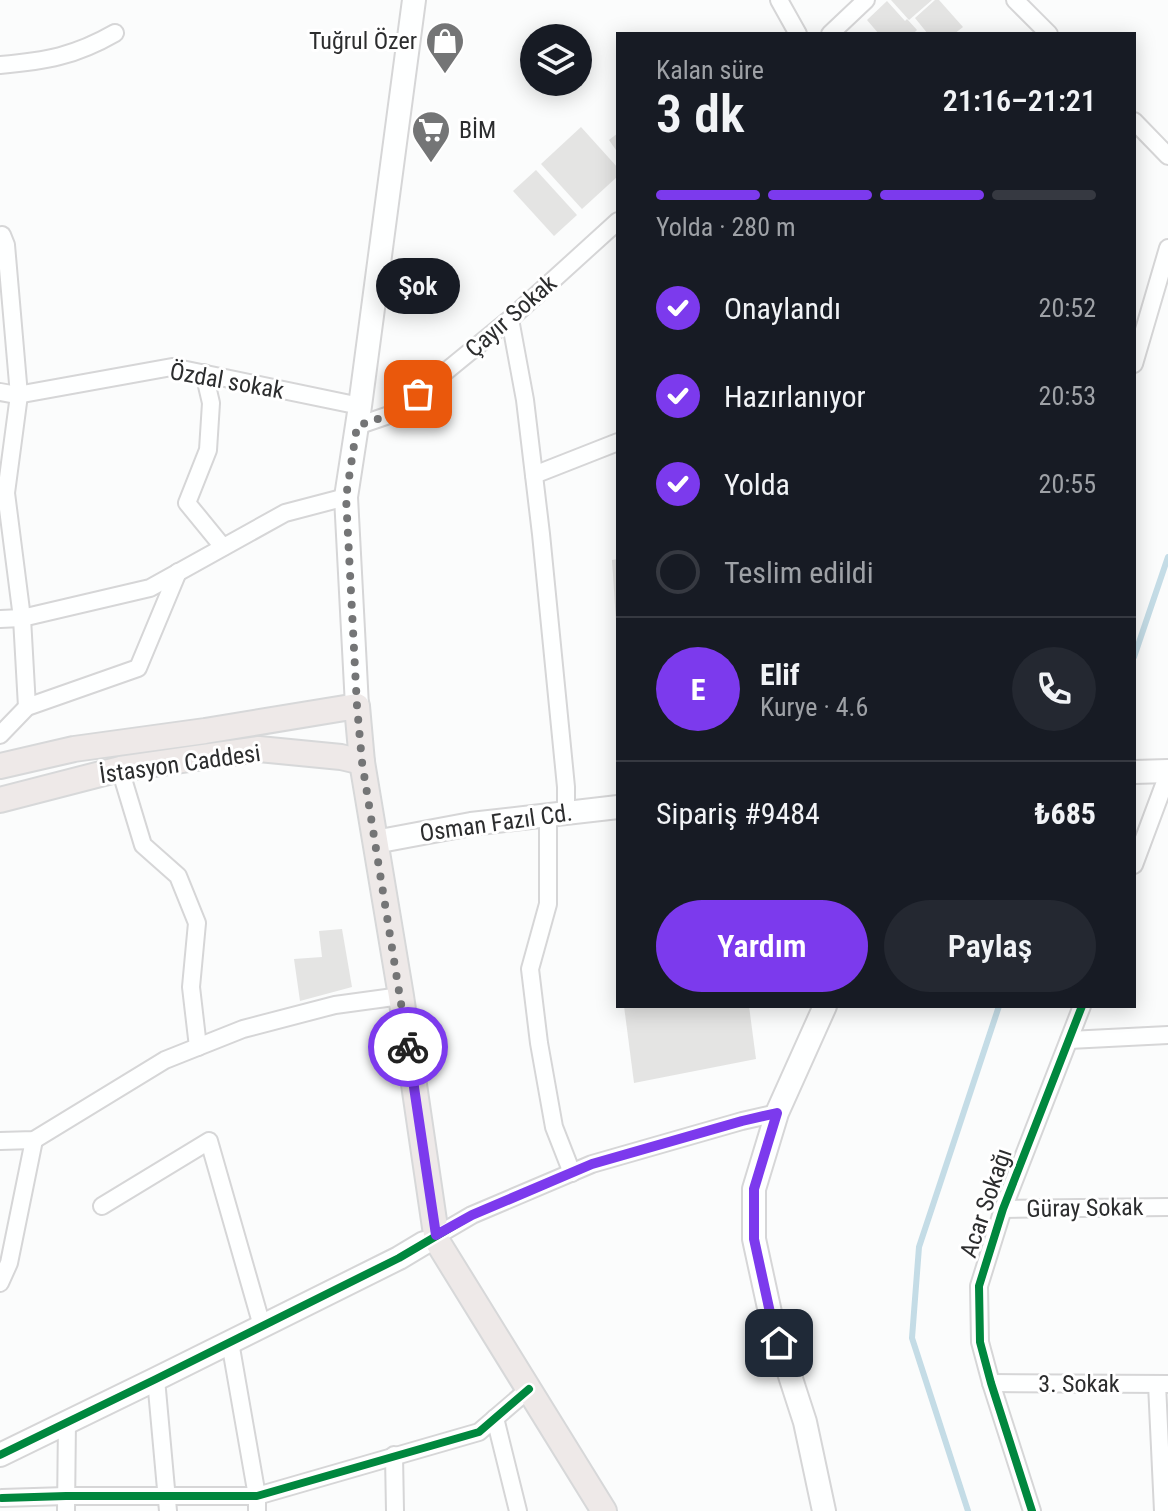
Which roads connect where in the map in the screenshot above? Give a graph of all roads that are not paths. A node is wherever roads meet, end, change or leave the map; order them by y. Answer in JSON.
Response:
{"nodes":[{"id":1,"x":414,"y":0,"type":"edge"},
{"id":2,"x":779,"y":0,"type":"edge"},
{"id":3,"x":866,"y":0,"type":"edge"},
{"id":4,"x":1015,"y":0,"type":"edge"},
{"id":5,"x":797,"y":32,"type":"edge"},
{"id":6,"x":832,"y":32,"type":"edge"},
{"id":7,"x":1047,"y":32,"type":"edge"},
{"id":8,"x":115,"y":33,"type":"dead end"},
{"id":9,"x":0,"y":65,"type":"edge"},
{"id":10,"x":1136,"y":123,"type":"edge"},
{"id":11,"x":1168,"y":156,"type":"edge"},
{"id":12,"x":616,"y":223,"type":"edge"},
{"id":13,"x":2,"y":235,"type":"dead end"},
{"id":14,"x":1168,"y":248,"type":"edge"},
{"id":15,"x":510,"y":319,"type":"junction"},
{"id":16,"x":1136,"y":357,"type":"edge"},
{"id":17,"x":204,"y":373,"type":"junction"},
{"id":18,"x":0,"y":392,"type":"edge"},
{"id":19,"x":19,"y":395,"type":"junction"},
{"id":20,"x":358,"y":416,"type":"junction"},
{"id":21,"x":616,"y":443,"type":"edge"},
{"id":22,"x":534,"y":475,"type":"junction"},
{"id":23,"x":3,"y":493,"type":"edge"},
{"id":24,"x":346,"y":497,"type":"junction"},
{"id":25,"x":223,"y":547,"type":"junction"},
{"id":26,"x":178,"y":572,"type":"junction"},
{"id":27,"x":22,"y":618,"type":"junction"},
{"id":28,"x":0,"y":619,"type":"edge"},
{"id":29,"x":357,"y":706,"type":"junction"},
{"id":30,"x":27,"y":707,"type":"junction"},
{"id":31,"x":0,"y":735,"type":"edge"},
{"id":32,"x":362,"y":762,"type":"junction"},
{"id":33,"x":0,"y":766,"type":"edge"},
{"id":34,"x":120,"y":769,"type":"junction"},
{"id":35,"x":1156,"y":772,"type":"edge"},
{"id":36,"x":0,"y":800,"type":"edge"},
{"id":37,"x":616,"y":807,"type":"edge"},
{"id":38,"x":557,"y":814,"type":"junction"},
{"id":39,"x":375,"y":842,"type":"junction"},
{"id":40,"x":1136,"y":857,"type":"edge"},
{"id":41,"x":401,"y":996,"type":"junction"},
{"id":42,"x":824,"y":1008,"type":"edge"},
{"id":43,"x":1081,"y":1008,"type":"edge"},
{"id":44,"x":1168,"y":1035,"type":"edge"},
{"id":45,"x":1069,"y":1040,"type":"junction"},
{"id":46,"x":198,"y":1047,"type":"junction"},
{"id":47,"x":777,"y":1113,"type":"junction"},
{"id":48,"x":2,"y":1139,"type":"edge"},
{"id":49,"x":34,"y":1140,"type":"junction"},
{"id":50,"x":572,"y":1173,"type":"junction"},
{"id":51,"x":102,"y":1206,"type":"dead end"},
{"id":52,"x":1168,"y":1207,"type":"edge"},
{"id":53,"x":1003,"y":1209,"type":"junction"},
{"id":54,"x":430,"y":1239,"type":"junction"},
{"id":55,"x":0,"y":1283,"type":"edge"},
{"id":56,"x":262,"y":1326,"type":"junction"},
{"id":57,"x":230,"y":1342,"type":"junction"},
{"id":58,"x":156,"y":1379,"type":"junction"},
{"id":59,"x":991,"y":1383,"type":"junction"},
{"id":60,"x":1162,"y":1384,"type":"edge"},
{"id":61,"x":529,"y":1389,"type":"junction"},
{"id":62,"x":495,"y":1418,"type":"junction"},
{"id":63,"x":67,"y":1421,"type":"junction"},
{"id":64,"x":0,"y":1455,"type":"edge"},
{"id":65,"x":394,"y":1455,"type":"junction"},
{"id":66,"x":2,"y":1498,"type":"dead end"},
{"id":67,"x":66,"y":1503,"type":"edge"},
{"id":68,"x":168,"y":1503,"type":"edge"},
{"id":69,"x":257,"y":1503,"type":"edge"},
{"id":70,"x":395,"y":1511,"type":"edge"},
{"id":71,"x":518,"y":1511,"type":"edge"},
{"id":72,"x":604,"y":1511,"type":"edge"},
{"id":73,"x":824,"y":1511,"type":"edge"},
{"id":74,"x":1032,"y":1511,"type":"edge"},
{"id":75,"x":1163,"y":1511,"type":"edge"}],
"edges":[{"from":1,"to":20,"type":"street"},
{"from":2,"to":5,"type":"street"},
{"from":3,"to":6,"type":"street"},
{"from":4,"to":7,"type":"street"},
{"from":8,"to":9,"type":"street"},
{"from":10,"to":11,"type":"street"},
{"from":12,"to":15,"type":"street","name":"Çayır Sokak"},
{"from":13,"to":19,"type":"street"},
{"from":14,"to":16,"type":"street"},
{"from":15,"to":20,"type":"street","name":"Çayır Sokak"},
{"from":15,"to":22,"type":"street"},
{"from":17,"to":19,"type":"street","name":"Özdal sokak"},
{"from":17,"to":20,"type":"street","name":"Özdal sokak"},
{"from":17,"to":25,"type":"street"},
{"from":18,"to":19,"type":"street","name":"Özdal sokak"},
{"from":19,"to":23,"type":"street"},
{"from":20,"to":24,"type":"street"},
{"from":21,"to":22,"type":"street"},
{"from":22,"to":38,"type":"street"},
{"from":23,"to":27,"type":"street"},
{"from":24,"to":25,"type":"street"},
{"from":24,"to":29,"type":"street"},
{"from":25,"to":26,"type":"street"},
{"from":26,"to":27,"type":"street"},
{"from":26,"to":30,"type":"street"},
{"from":27,"to":28,"type":"street"},
{"from":27,"to":30,"type":"street"},
{"from":29,"to":32,"type":"main road"},
{"from":29,"to":33,"type":"main road","name":"İstasyon Caddesi"},
{"from":30,"to":31,"type":"street"},
{"from":32,"to":34,"type":"main road","name":"İstasyon Caddesi"},
{"from":32,"to":39,"type":"main road"},
{"from":34,"to":36,"type":"main road","name":"İstasyon Caddesi"},
{"from":34,"to":46,"type":"street"},
{"from":35,"to":40,"type":"street"},
{"from":37,"to":38,"type":"street","name":"Osman Fazıl Cd."},
{"from":38,"to":39,"type":"street","name":"Osman Fazıl Cd."},
{"from":38,"to":50,"type":"street"},
{"from":39,"to":41,"type":"main road"},
{"from":41,"to":46,"type":"street"},
{"from":41,"to":54,"type":"main road"},
{"from":42,"to":47,"type":"street"},
{"from":43,"to":45,"type":"street","name":"Acar Sokağı"},
{"from":44,"to":45,"type":"street"},
{"from":45,"to":53,"type":"street","name":"Acar Sokağı"},
{"from":46,"to":49,"type":"street"},
{"from":47,"to":50,"type":"street"},
{"from":47,"to":73,"type":"street"},
{"from":48,"to":49,"type":"street"},
{"from":49,"to":55,"type":"street"},
{"from":50,"to":54,"type":"street"},
{"from":51,"to":56,"type":"street"},
{"from":52,"to":53,"type":"street","name":"Güray Sokak"},
{"from":53,"to":59,"type":"street","name":"Acar Sokağı"},
{"from":54,"to":56,"type":"street"},
{"from":54,"to":61,"type":"main road"},
{"from":56,"to":57,"type":"street"},
{"from":57,"to":58,"type":"street"},
{"from":57,"to":69,"type":"street"},
{"from":58,"to":63,"type":"street"},
{"from":58,"to":68,"type":"street"},
{"from":59,"to":60,"type":"street","name":"3. Sokak"},
{"from":59,"to":74,"type":"street","name":"Acar Sokağı"},
{"from":60,"to":75,"type":"street"},
{"from":61,"to":62,"type":"street"},
{"from":61,"to":72,"type":"main road"},
{"from":62,"to":65,"type":"street"},
{"from":62,"to":71,"type":"street"},
{"from":63,"to":64,"type":"street"},
{"from":63,"to":67,"type":"street"},
{"from":65,"to":69,"type":"street"},
{"from":65,"to":70,"type":"street"},
{"from":66,"to":67,"type":"street"},
{"from":67,"to":68,"type":"street"},
{"from":68,"to":69,"type":"street"}]}
